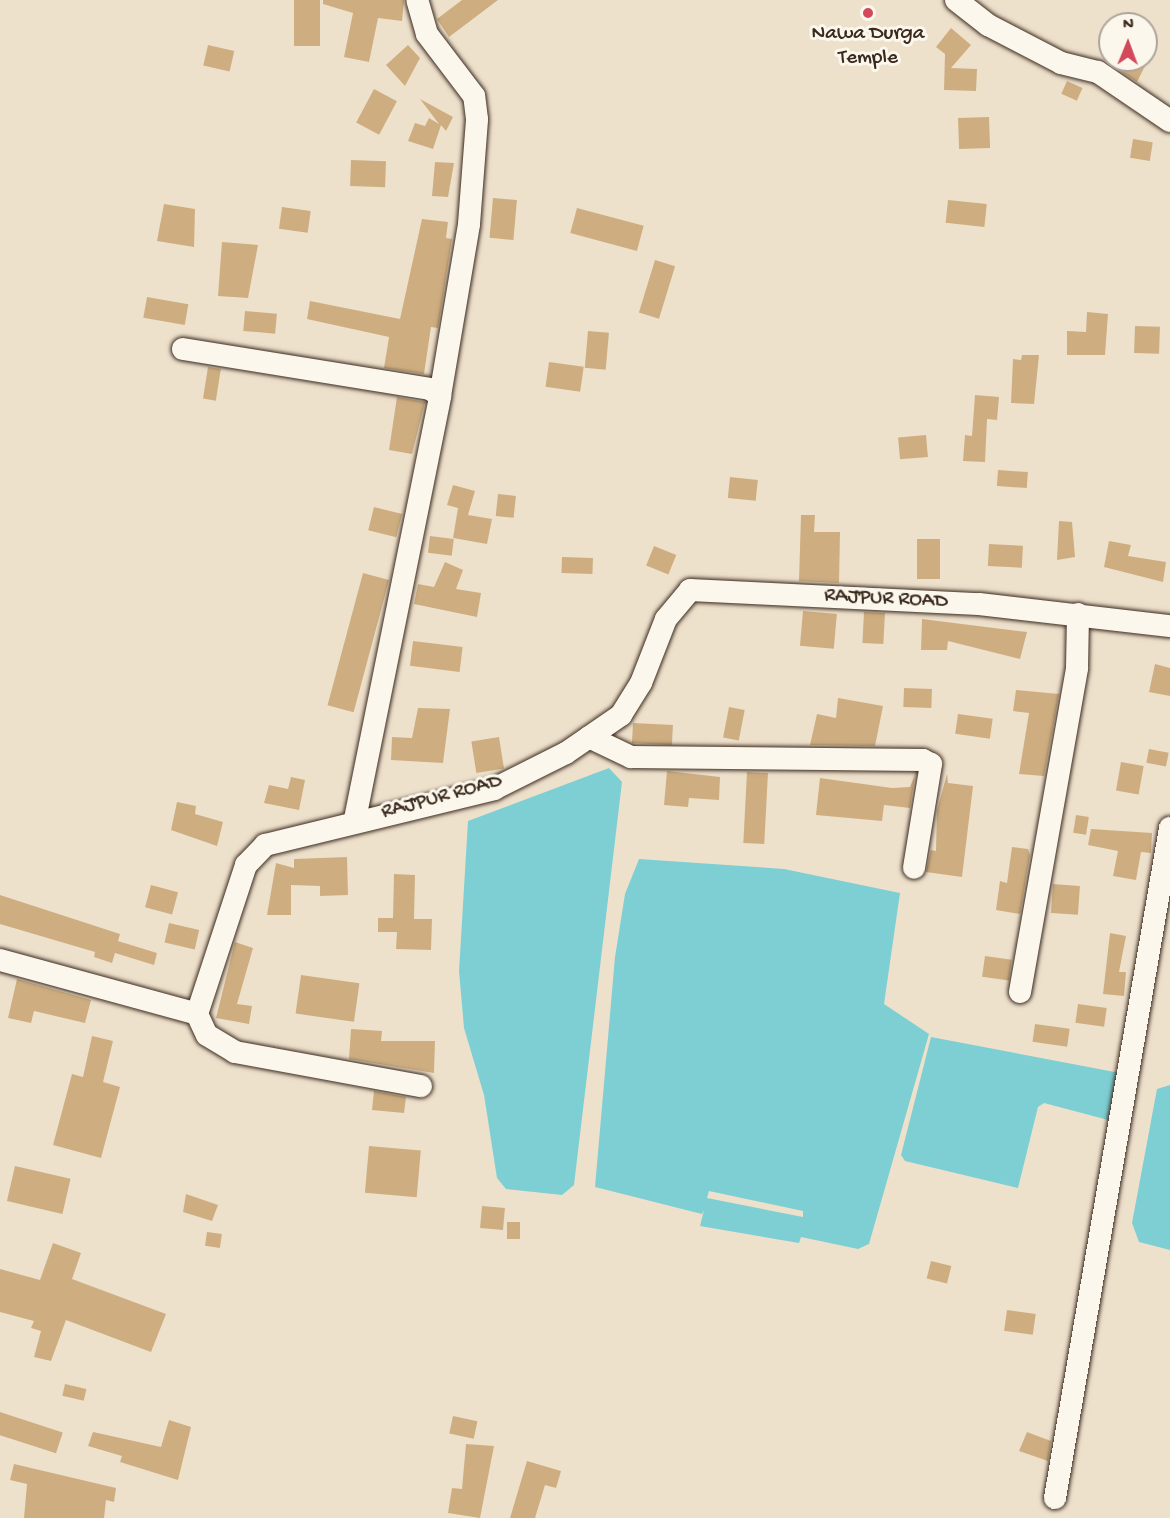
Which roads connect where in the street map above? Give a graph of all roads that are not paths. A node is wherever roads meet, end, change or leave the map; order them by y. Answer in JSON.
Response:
{"nodes":[{"id":1,"x":417,"y":0,"type":"edge"},
{"id":2,"x":956,"y":0,"type":"edge"},
{"id":3,"x":1170,"y":121,"type":"edge"},
{"id":4,"x":183,"y":349,"type":"dead end"},
{"id":5,"x":440,"y":396,"type":"junction"},
{"id":6,"x":1078,"y":614,"type":"junction"},
{"id":7,"x":1170,"y":626,"type":"edge"},
{"id":8,"x":589,"y":737,"type":"junction"},
{"id":9,"x":355,"y":819,"type":"junction"},
{"id":10,"x":1170,"y":828,"type":"edge"},
{"id":11,"x":914,"y":868,"type":"dead end"},
{"id":12,"x":0,"y":960,"type":"edge"},
{"id":13,"x":1020,"y":992,"type":"dead end"},
{"id":14,"x":197,"y":1014,"type":"junction"},
{"id":15,"x":421,"y":1086,"type":"dead end"},
{"id":16,"x":1055,"y":1498,"type":"dead end"}],
"edges":[{"from":1,"to":5,"type":"street"},
{"from":2,"to":3,"type":"street"},
{"from":4,"to":5,"type":"street"},
{"from":5,"to":9,"type":"street"},
{"from":6,"to":7,"type":"street","name":"RAJPUR ROAD"},
{"from":6,"to":8,"type":"street","name":"RAJPUR ROAD"},
{"from":6,"to":13,"type":"street"},
{"from":8,"to":9,"type":"street","name":"RAJPUR ROAD"},
{"from":8,"to":11,"type":"street"},
{"from":9,"to":14,"type":"street","name":"RAJPUR ROAD"},
{"from":10,"to":16,"type":"street"},
{"from":12,"to":14,"type":"street"},
{"from":14,"to":15,"type":"street"}]}
